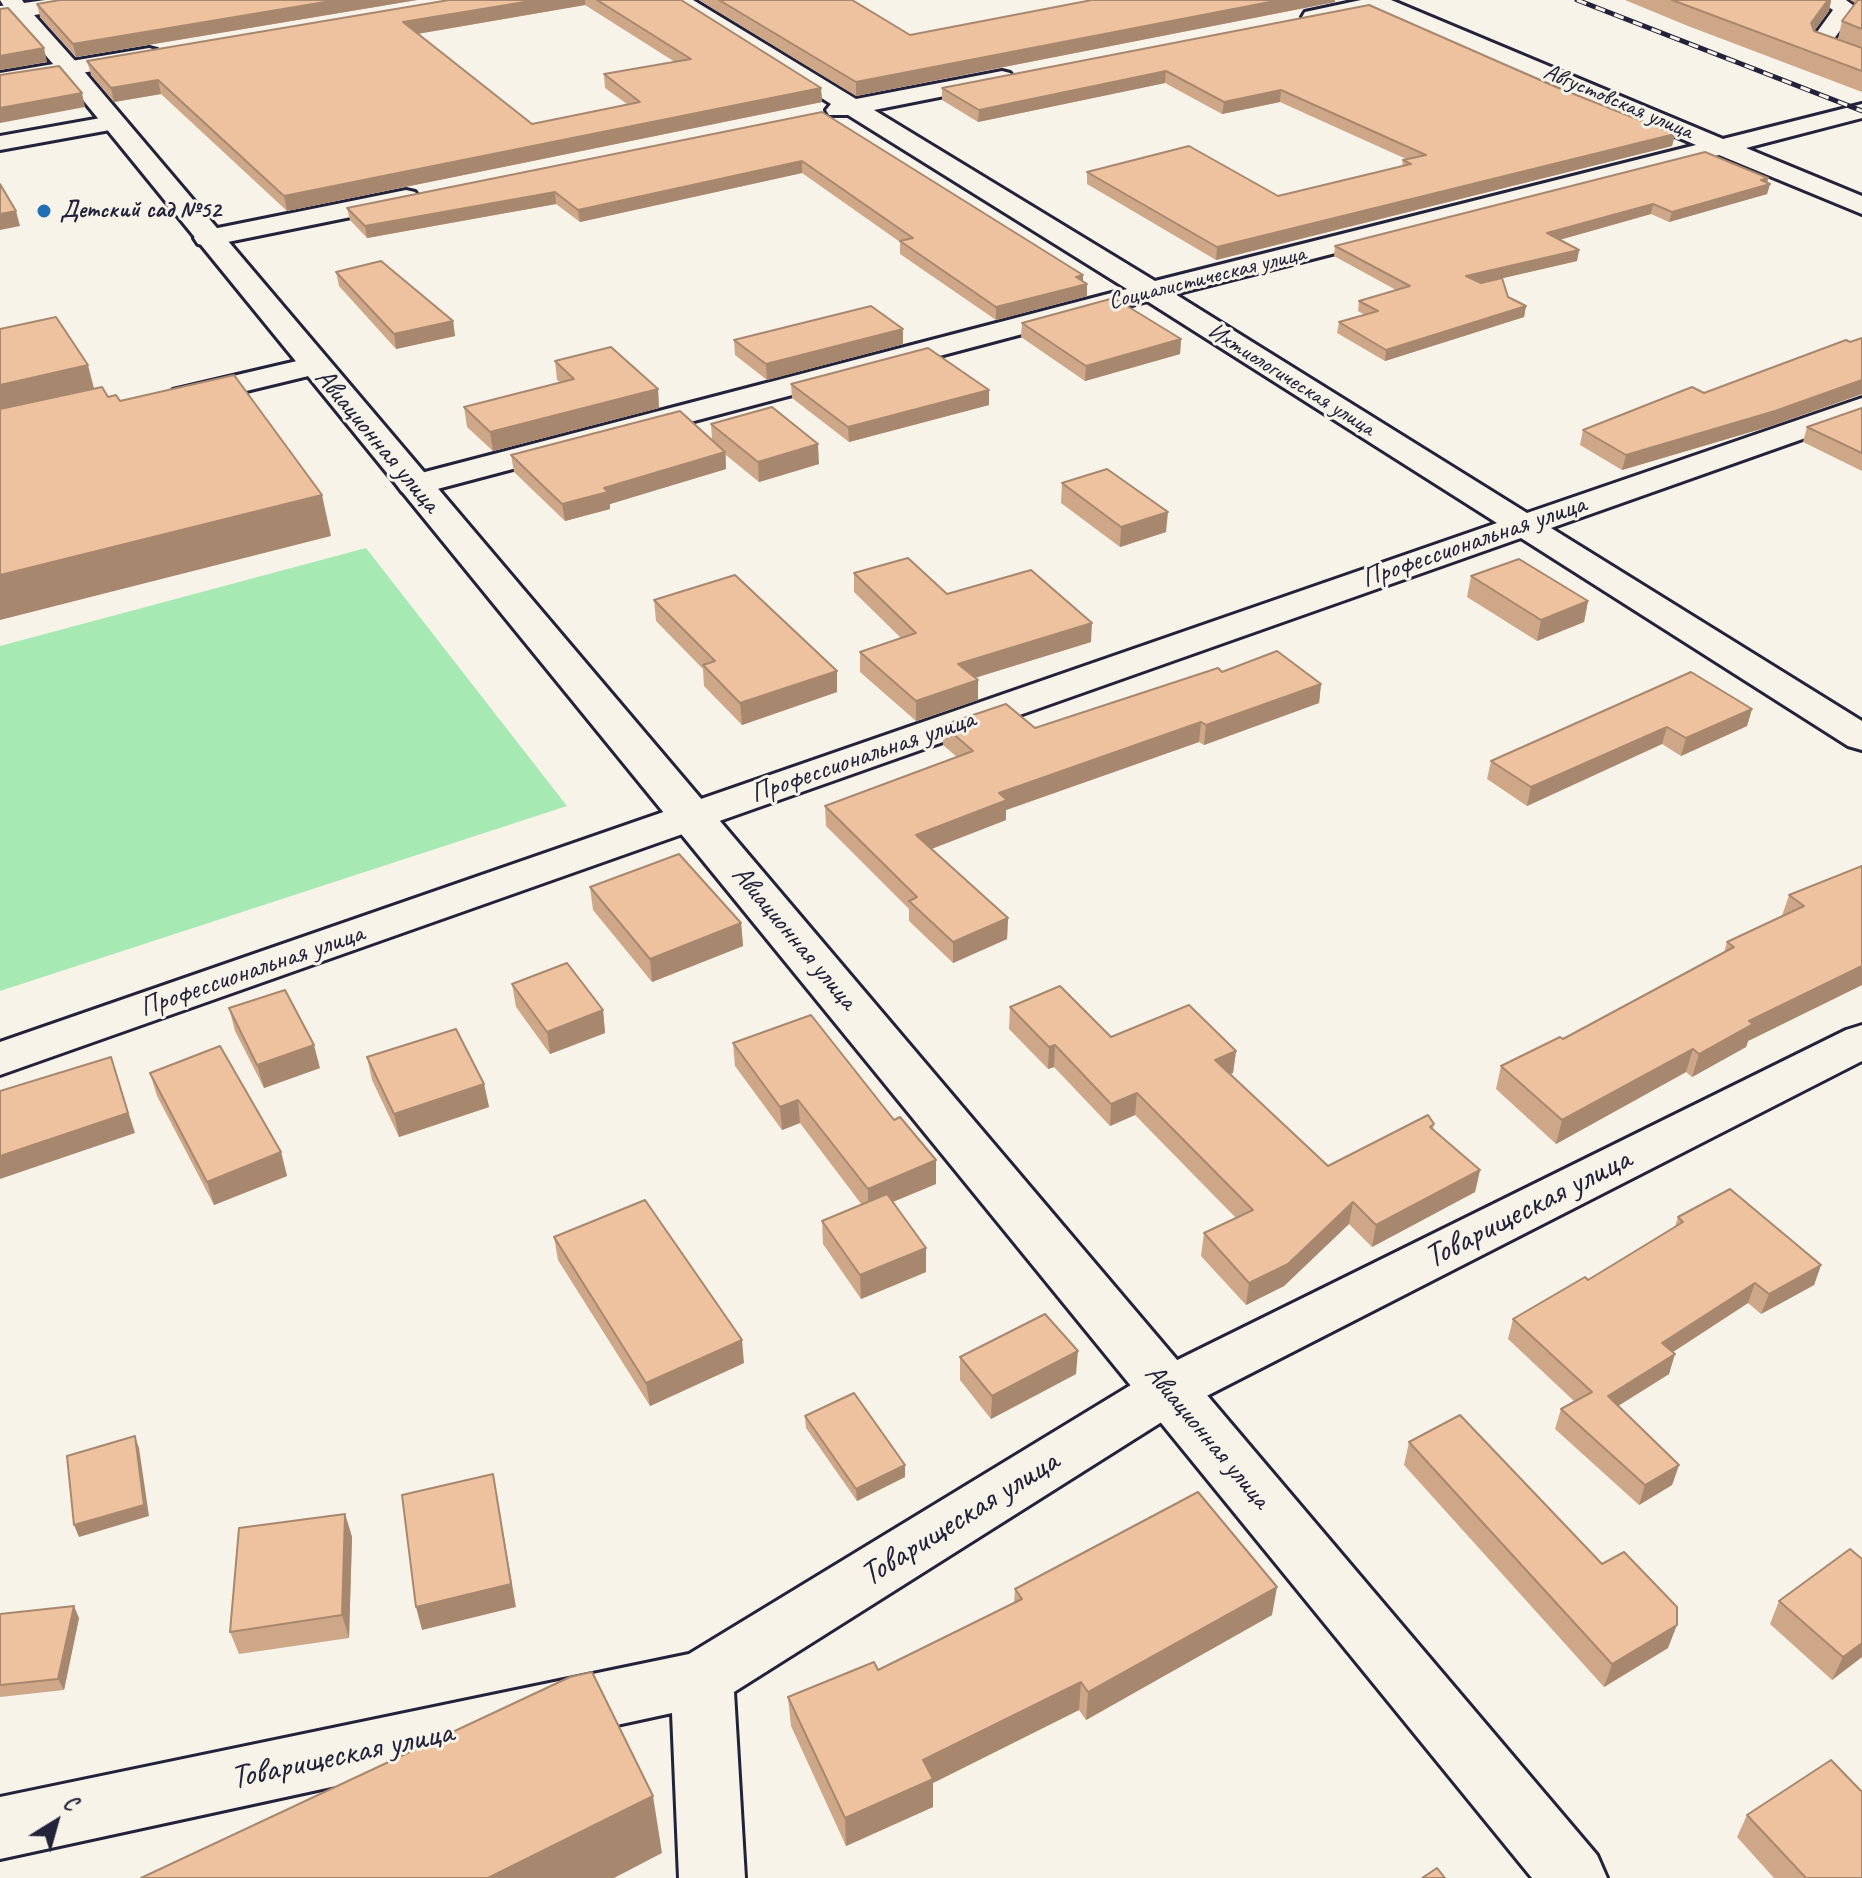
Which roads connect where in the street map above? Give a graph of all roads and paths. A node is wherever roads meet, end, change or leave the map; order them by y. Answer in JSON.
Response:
{"nodes":[{"id":1,"x":85,"y":0,"type":"edge"},
{"id":2,"x":678,"y":0,"type":"edge"},
{"id":3,"x":1829,"y":0,"type":"edge"},
{"id":4,"x":1377,"y":2,"type":"edge"},
{"id":5,"x":10,"y":8,"type":"edge"},
{"id":6,"x":1288,"y":22,"type":"edge"},
{"id":7,"x":178,"y":50,"type":"edge"},
{"id":8,"x":1862,"y":60,"type":"edge"},
{"id":9,"x":69,"y":68,"type":"junction"},
{"id":10,"x":1023,"y":74,"type":"edge"},
{"id":11,"x":0,"y":80,"type":"edge"},
{"id":12,"x":851,"y":107,"type":"junction"},
{"id":13,"x":1862,"y":111,"type":"edge"},
{"id":14,"x":821,"y":114,"type":"edge"},
{"id":15,"x":112,"y":123,"type":"junction"},
{"id":16,"x":0,"y":143,"type":"edge"},
{"id":17,"x":1726,"y":148,"type":"junction"},
{"id":18,"x":422,"y":195,"type":"edge"},
{"id":19,"x":1862,"y":206,"type":"edge"},
{"id":20,"x":208,"y":238,"type":"junction"},
{"id":21,"x":1151,"y":291,"type":"junction"},
{"id":22,"x":314,"y":366,"type":"junction"},
{"id":23,"x":150,"y":405,"type":"edge"},
{"id":24,"x":1862,"y":407,"type":"edge"},
{"id":25,"x":414,"y":485,"type":"junction"},
{"id":26,"x":1522,"y":525,"type":"junction"},
{"id":27,"x":1862,"y":738,"type":"edge"},
{"id":28,"x":692,"y":817,"type":"junction"},
{"id":29,"x":1862,"y":1041,"type":"edge"},
{"id":30,"x":0,"y":1059,"type":"edge"},
{"id":31,"x":1168,"y":1390,"type":"junction"},
{"id":32,"x":702,"y":1679,"type":"junction"},
{"id":33,"x":0,"y":1828,"type":"edge"},
{"id":34,"x":712,"y":1878,"type":"edge"},
{"id":35,"x":1574,"y":1878,"type":"edge"}],
"edges":[{"from":1,"to":5,"type":"street"},
{"from":2,"to":12,"type":"street","name":"Ихтиологическая улица"},
{"from":3,"to":8,"type":"street"},
{"from":4,"to":6,"type":"street"},
{"from":4,"to":17,"type":"street","name":"Августовская улица"},
{"from":5,"to":9,"type":"street","name":"Авиационная улица"},
{"from":7,"to":9,"type":"street"},
{"from":9,"to":11,"type":"street"},
{"from":9,"to":15,"type":"street","name":"Авиационная улица"},
{"from":10,"to":12,"type":"street"},
{"from":12,"to":14,"type":"street"},
{"from":12,"to":21,"type":"street","name":"Ихтиологическая улица"},
{"from":13,"to":17,"type":"street","name":"Социалистическая улица"},
{"from":15,"to":16,"type":"street"},
{"from":15,"to":20,"type":"street","name":"Авиационная улица"},
{"from":17,"to":19,"type":"street","name":"Августовская улица"},
{"from":17,"to":21,"type":"street","name":"Социалистическая улица"},
{"from":18,"to":20,"type":"street"},
{"from":20,"to":22,"type":"street","name":"Авиационная улица"},
{"from":21,"to":25,"type":"street","name":"Социалистическая улица"},
{"from":21,"to":26,"type":"street","name":"Ихтиологическая улица"},
{"from":22,"to":23,"type":"street"},
{"from":22,"to":25,"type":"street","name":"Авиационная улица"},
{"from":24,"to":26,"type":"street","name":"Профессиональная улица"},
{"from":25,"to":28,"type":"street","name":"Авиационная улица"},
{"from":26,"to":27,"type":"street","name":"Ихтиологическая улица"},
{"from":26,"to":28,"type":"street","name":"Профессиональная улица"},
{"from":28,"to":30,"type":"street","name":"Профессиональная улица"},
{"from":28,"to":31,"type":"street","name":"Авиационная улица"},
{"from":29,"to":31,"type":"street","name":"Товарищеская улица"},
{"from":31,"to":32,"type":"street","name":"Товарищеская улица"},
{"from":31,"to":35,"type":"street","name":"Авиационная улица"},
{"from":32,"to":33,"type":"street","name":"Товарищеская улица"},
{"from":32,"to":34,"type":"street"}]}
